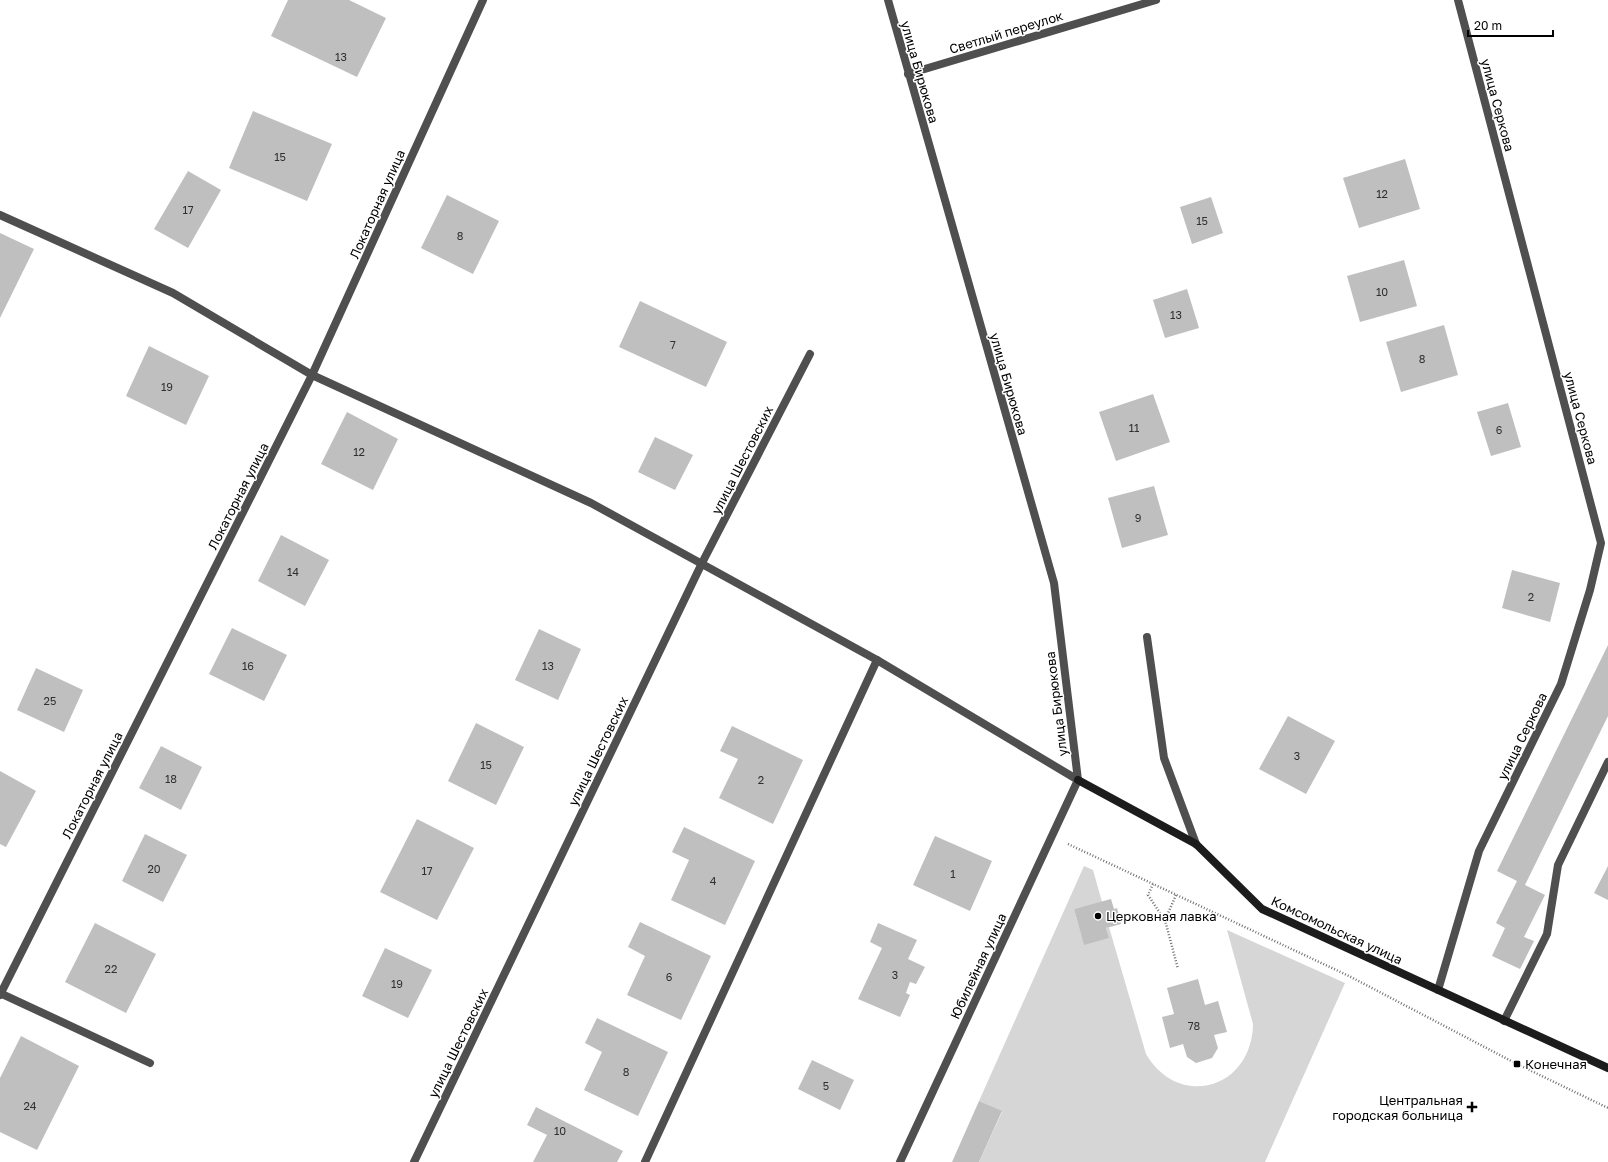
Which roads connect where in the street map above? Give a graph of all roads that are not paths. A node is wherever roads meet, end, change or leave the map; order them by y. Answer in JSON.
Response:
{"nodes":[{"id":1,"x":483,"y":0,"type":"edge"},
{"id":2,"x":888,"y":0,"type":"edge"},
{"id":3,"x":1156,"y":0,"type":"edge"},
{"id":4,"x":1458,"y":0,"type":"edge"},
{"id":5,"x":908,"y":74,"type":"junction"},
{"id":6,"x":0,"y":215,"type":"edge"},
{"id":7,"x":810,"y":354,"type":"dead end"},
{"id":8,"x":312,"y":375,"type":"junction"},
{"id":9,"x":702,"y":563,"type":"junction"},
{"id":10,"x":1147,"y":637,"type":"dead end"},
{"id":11,"x":877,"y":660,"type":"junction"},
{"id":12,"x":1608,"y":762,"type":"edge"},
{"id":13,"x":1078,"y":780,"type":"junction"},
{"id":14,"x":1196,"y":844,"type":"junction"},
{"id":15,"x":1438,"y":990,"type":"junction"},
{"id":16,"x":0,"y":994,"type":"edge"},
{"id":17,"x":1504,"y":1021,"type":"junction"},
{"id":18,"x":150,"y":1063,"type":"dead end"},
{"id":19,"x":1608,"y":1068,"type":"edge"},
{"id":20,"x":414,"y":1162,"type":"edge"},
{"id":21,"x":645,"y":1162,"type":"edge"},
{"id":22,"x":900,"y":1162,"type":"edge"}],
"edges":[{"from":1,"to":8,"type":"street","name":"Локаторная улица"},
{"from":2,"to":5,"type":"street","name":"улица Бирюкова"},
{"from":3,"to":5,"type":"street","name":"Светлый переулок"},
{"from":4,"to":15,"type":"street","name":"улица Серкова"},
{"from":5,"to":13,"type":"street","name":"улица Бирюкова"},
{"from":6,"to":8,"type":"street"},
{"from":7,"to":9,"type":"street","name":"улица Шестовских"},
{"from":8,"to":9,"type":"street"},
{"from":8,"to":16,"type":"street","name":"Локаторная улица"},
{"from":9,"to":11,"type":"street"},
{"from":9,"to":20,"type":"street","name":"улица Шестовских"},
{"from":10,"to":14,"type":"street"},
{"from":11,"to":13,"type":"street"},
{"from":11,"to":21,"type":"street"},
{"from":12,"to":17,"type":"street"},
{"from":13,"to":14,"type":"street","name":"Комсомольская улица"},
{"from":13,"to":22,"type":"street","name":"Юбилейная улица"},
{"from":14,"to":15,"type":"street","name":"Комсомольская улица"},
{"from":15,"to":17,"type":"street","name":"Комсомольская улица"},
{"from":16,"to":18,"type":"street"},
{"from":17,"to":19,"type":"street","name":"Комсомольская улица"}]}
